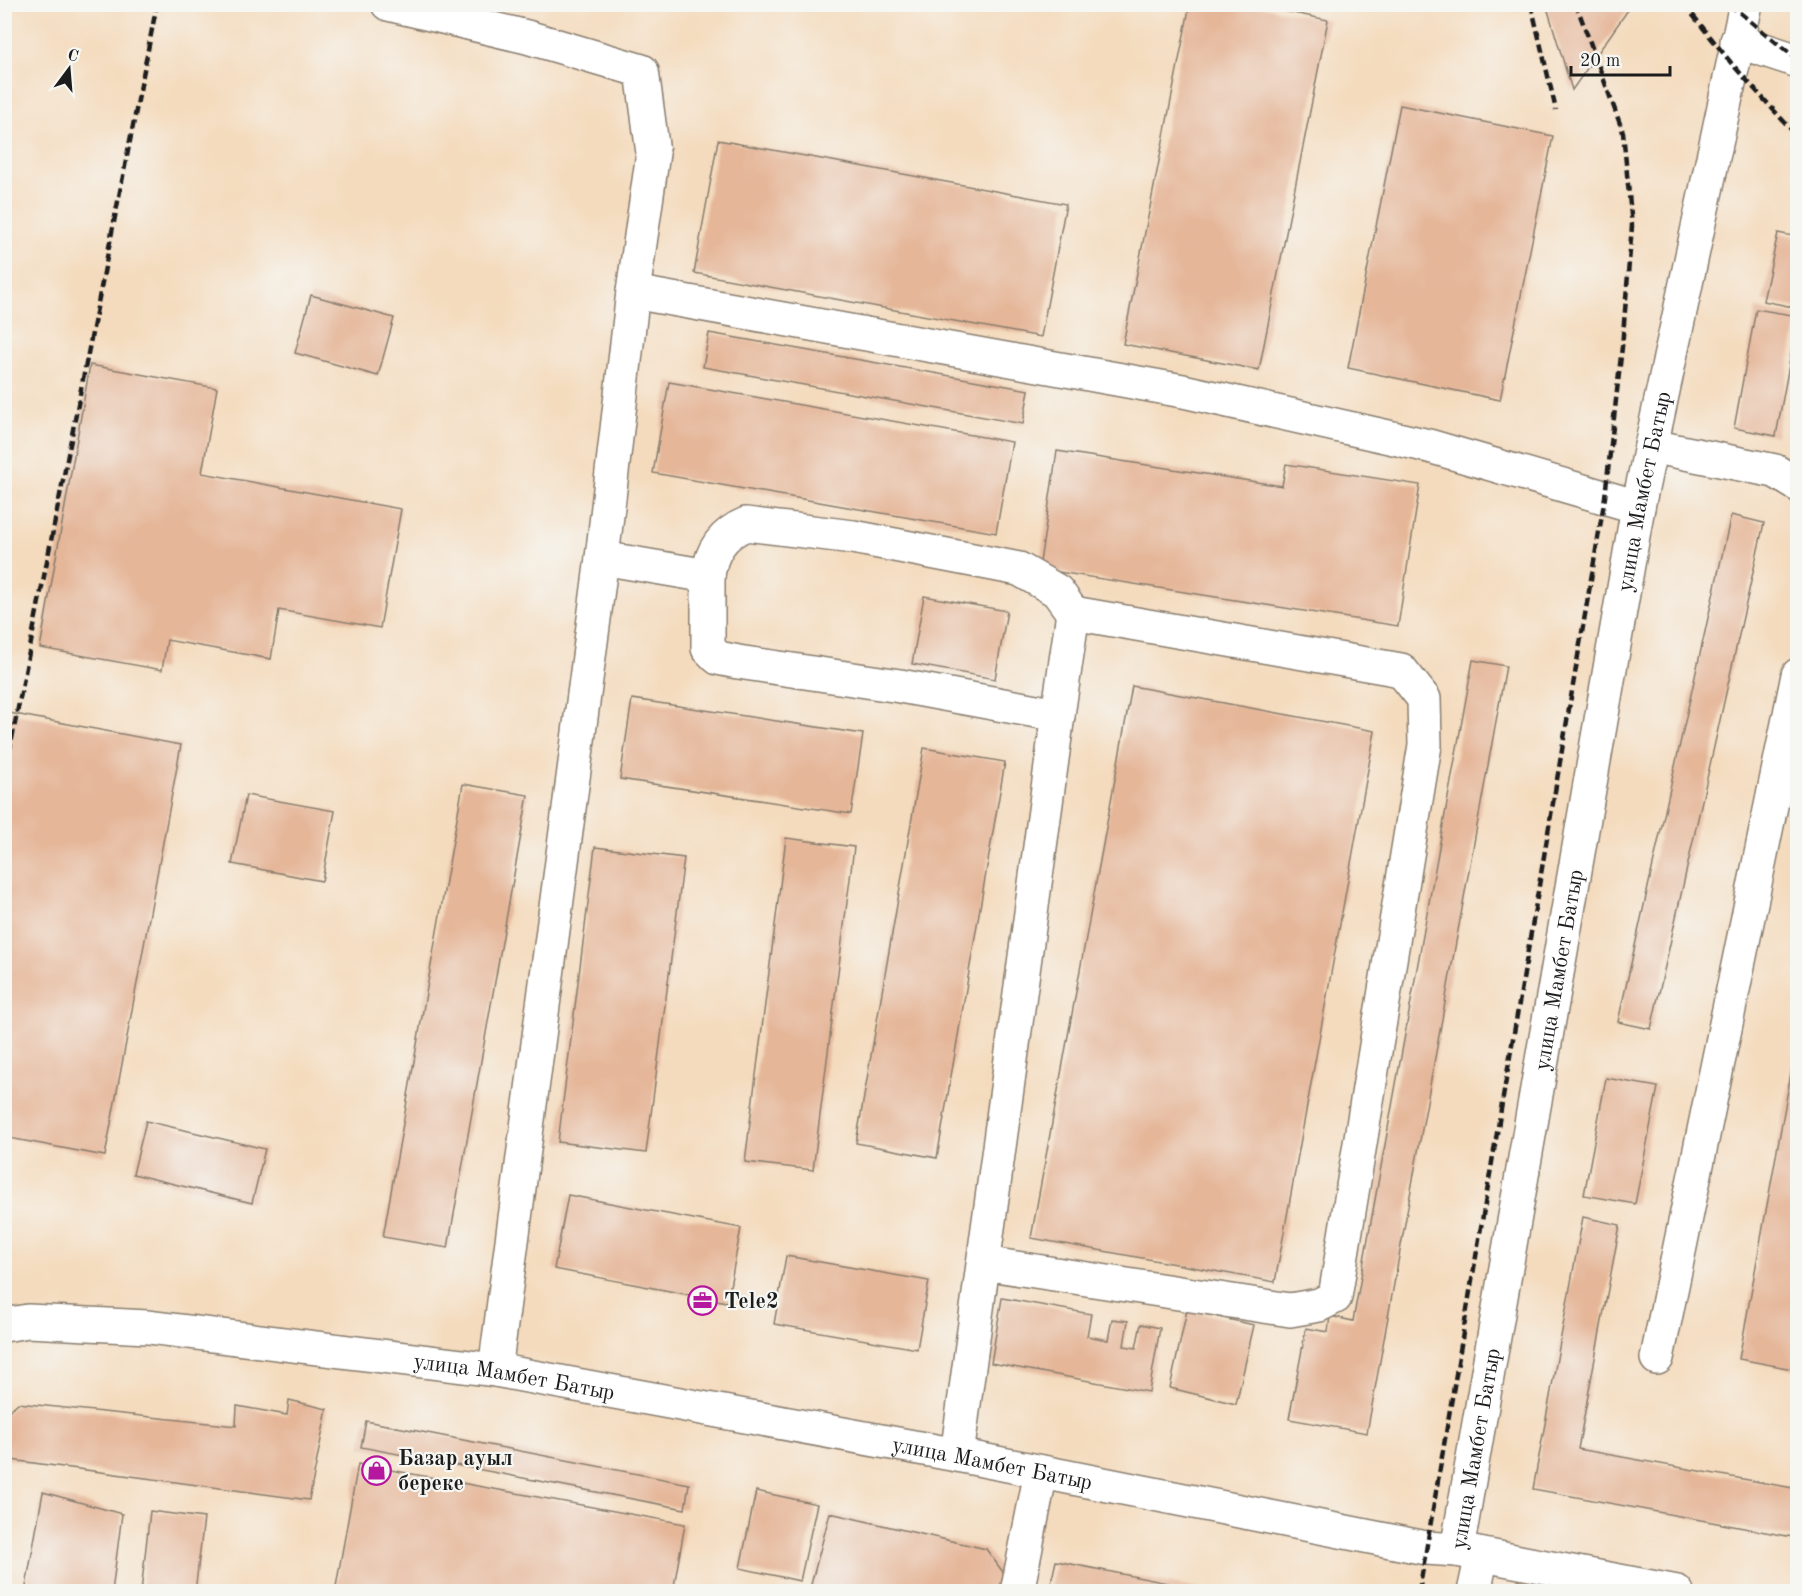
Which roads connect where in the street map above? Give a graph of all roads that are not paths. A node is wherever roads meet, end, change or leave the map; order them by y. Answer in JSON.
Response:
{"nodes":[{"id":1,"x":388,"y":4,"type":"edge"},
{"id":2,"x":1746,"y":4,"type":"edge"},
{"id":3,"x":1737,"y":41,"type":"junction"},
{"id":4,"x":1797,"y":61,"type":"edge"},
{"id":5,"x":633,"y":292,"type":"junction"},
{"id":6,"x":1651,"y":446,"type":"junction"},
{"id":7,"x":1797,"y":485,"type":"edge"},
{"id":8,"x":1638,"y":507,"type":"junction"},
{"id":9,"x":602,"y":558,"type":"junction"},
{"id":10,"x":708,"y":576,"type":"junction"},
{"id":11,"x":1073,"y":613,"type":"junction"},
{"id":12,"x":1797,"y":675,"type":"edge"},
{"id":13,"x":1058,"y":715,"type":"junction"},
{"id":14,"x":983,"y":1263,"type":"junction"},
{"id":15,"x":4,"y":1325,"type":"edge"},
{"id":16,"x":1657,"y":1358,"type":"dead end"},
{"id":17,"x":495,"y":1370,"type":"junction"},
{"id":18,"x":957,"y":1455,"type":"junction"},
{"id":19,"x":1041,"y":1472,"type":"junction"},
{"id":20,"x":1469,"y":1552,"type":"junction"},
{"id":21,"x":1017,"y":1592,"type":"edge"},
{"id":22,"x":1474,"y":1592,"type":"edge"},
{"id":23,"x":1677,"y":1592,"type":"edge"}],
"edges":[{"from":1,"to":5,"type":"main road"},
{"from":2,"to":3,"type":"main road","name":"улица Мамбет Батыр"},
{"from":3,"to":4,"type":"main road"},
{"from":3,"to":6,"type":"main road","name":"улица Мамбет Батыр"},
{"from":5,"to":8,"type":"main road"},
{"from":5,"to":9,"type":"main road"},
{"from":6,"to":7,"type":"main road"},
{"from":6,"to":8,"type":"main road","name":"улица Мамбет Батыр"},
{"from":8,"to":20,"type":"main road","name":"улица Мамбет Батыр"},
{"from":9,"to":10,"type":"main road"},
{"from":9,"to":17,"type":"main road"},
{"from":10,"to":11,"type":"main road"},
{"from":10,"to":13,"type":"main road"},
{"from":11,"to":13,"type":"main road"},
{"from":11,"to":14,"type":"main road"},
{"from":12,"to":16,"type":"main road"},
{"from":13,"to":14,"type":"main road"},
{"from":14,"to":18,"type":"main road"},
{"from":15,"to":17,"type":"main road","name":"улица Мамбет Батыр"},
{"from":17,"to":18,"type":"main road","name":"улица Мамбет Батыр"},
{"from":18,"to":19,"type":"main road","name":"улица Мамбет Батыр"},
{"from":19,"to":20,"type":"main road","name":"улица Мамбет Батыр"},
{"from":19,"to":21,"type":"main road"},
{"from":20,"to":22,"type":"main road"},
{"from":20,"to":23,"type":"main road"}]}
